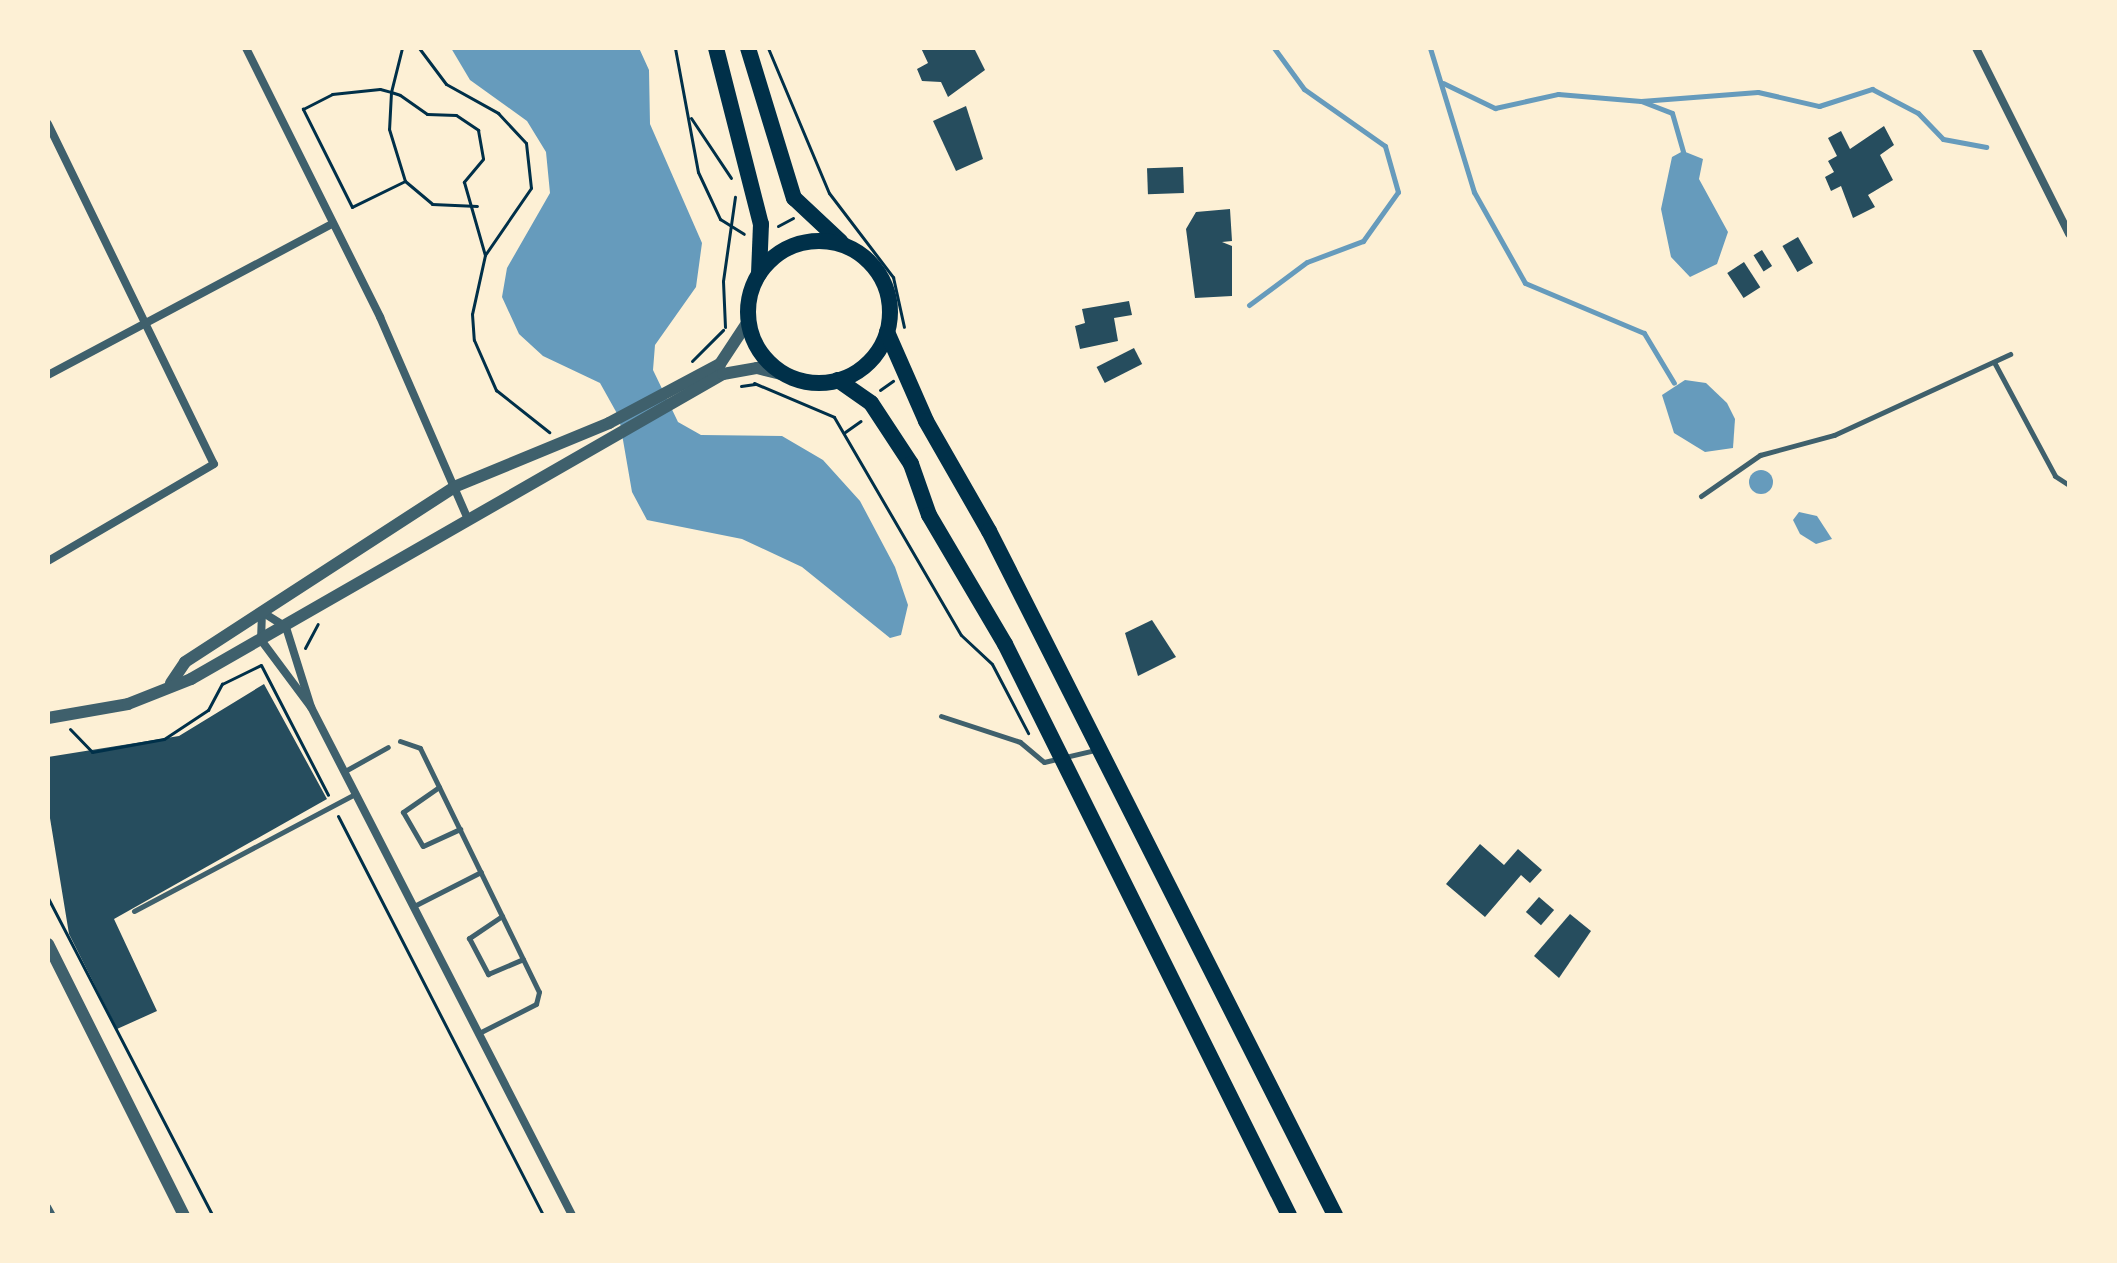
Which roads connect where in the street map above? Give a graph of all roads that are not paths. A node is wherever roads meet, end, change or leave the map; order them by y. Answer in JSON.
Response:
{"nodes":[{"id":1,"x":246,"y":48,"type":"edge"},
{"id":2,"x":716,"y":48,"type":"edge"},
{"id":3,"x":748,"y":48,"type":"edge"},
{"id":4,"x":1976,"y":48,"type":"edge"},
{"id":5,"x":48,"y":124,"type":"edge"},
{"id":6,"x":332,"y":224,"type":"junction"},
{"id":7,"x":2069,"y":234,"type":"edge"},
{"id":8,"x":845,"y":245,"type":"junction"},
{"id":9,"x":759,"y":274,"type":"junction"},
{"id":10,"x":749,"y":320,"type":"junction"},
{"id":11,"x":146,"y":321,"type":"junction"},
{"id":12,"x":887,"y":332,"type":"junction"},
{"id":13,"x":2010,"y":354,"type":"dead end"},
{"id":14,"x":1994,"y":362,"type":"junction"},
{"id":15,"x":48,"y":375,"type":"edge"},
{"id":16,"x":790,"y":376,"type":"junction"},
{"id":17,"x":838,"y":380,"type":"junction"},
{"id":18,"x":680,"y":392,"type":"junction"},
{"id":19,"x":610,"y":427,"type":"junction"},
{"id":20,"x":2069,"y":485,"type":"edge"},
{"id":21,"x":454,"y":487,"type":"junction"},
{"id":22,"x":1701,"y":496,"type":"dead end"},
{"id":23,"x":468,"y":519,"type":"junction"},
{"id":24,"x":48,"y":561,"type":"edge"},
{"id":25,"x":262,"y":612,"type":"junction"},
{"id":26,"x":286,"y":627,"type":"junction"},
{"id":27,"x":261,"y":640,"type":"junction"},
{"id":28,"x":171,"y":683,"type":"junction"},
{"id":29,"x":311,"y":707,"type":"junction"},
{"id":30,"x":941,"y":716,"type":"dead end"},
{"id":31,"x":48,"y":718,"type":"edge"},
{"id":32,"x":400,"y":741,"type":"dead end"},
{"id":33,"x":388,"y":747,"type":"dead end"},
{"id":34,"x":1100,"y":748,"type":"junction"},
{"id":35,"x":1064,"y":763,"type":"junction"},
{"id":36,"x":344,"y":771,"type":"junction"},
{"id":37,"x":439,"y":787,"type":"junction"},
{"id":38,"x":355,"y":793,"type":"junction"},
{"id":39,"x":460,"y":829,"type":"junction"},
{"id":40,"x":481,"y":872,"type":"junction"},
{"id":41,"x":414,"y":906,"type":"junction"},
{"id":42,"x":134,"y":911,"type":"dead end"},
{"id":43,"x":502,"y":916,"type":"junction"},
{"id":44,"x":48,"y":944,"type":"edge"},
{"id":45,"x":523,"y":959,"type":"junction"},
{"id":46,"x":479,"y":1033,"type":"junction"},
{"id":47,"x":48,"y":1206,"type":"edge"},
{"id":48,"x":53,"y":1215,"type":"edge"},
{"id":49,"x":184,"y":1215,"type":"edge"},
{"id":50,"x":572,"y":1215,"type":"edge"},
{"id":51,"x":1289,"y":1215,"type":"edge"},
{"id":52,"x":1335,"y":1215,"type":"edge"}],
"edges":[{"from":1,"to":6,"type":"street"},
{"from":2,"to":9,"type":"main road"},
{"from":3,"to":8,"type":"main road"},
{"from":4,"to":7,"type":"street"},
{"from":5,"to":11,"type":"street"},
{"from":6,"to":11,"type":"street"},
{"from":6,"to":21,"type":"street"},
{"from":8,"to":9,"type":"main road"},
{"from":8,"to":12,"type":"main road"},
{"from":9,"to":10,"type":"main road"},
{"from":10,"to":16,"type":"main road"},
{"from":10,"to":18,"type":"street"},
{"from":11,"to":15,"type":"street"},
{"from":11,"to":24,"type":"street"},
{"from":12,"to":17,"type":"main road"},
{"from":12,"to":34,"type":"main road"},
{"from":13,"to":14,"type":"lane"},
{"from":14,"to":20,"type":"lane"},
{"from":14,"to":22,"type":"lane"},
{"from":16,"to":17,"type":"main road"},
{"from":16,"to":18,"type":"street"},
{"from":17,"to":35,"type":"main road"},
{"from":18,"to":19,"type":"street"},
{"from":19,"to":21,"type":"street"},
{"from":19,"to":23,"type":"street"},
{"from":21,"to":23,"type":"street"},
{"from":21,"to":25,"type":"street"},
{"from":23,"to":26,"type":"street"},
{"from":25,"to":26,"type":"street"},
{"from":25,"to":27,"type":"street"},
{"from":25,"to":28,"type":"street"},
{"from":26,"to":27,"type":"street"},
{"from":26,"to":29,"type":"street"},
{"from":27,"to":28,"type":"street"},
{"from":27,"to":29,"type":"street"},
{"from":28,"to":31,"type":"street"},
{"from":29,"to":36,"type":"street"},
{"from":30,"to":35,"type":"lane"},
{"from":32,"to":37,"type":"lane"},
{"from":33,"to":36,"type":"lane"},
{"from":34,"to":35,"type":"lane"},
{"from":34,"to":52,"type":"main road"},
{"from":35,"to":51,"type":"main road"},
{"from":36,"to":38,"type":"street"},
{"from":37,"to":39,"type":"lane"},
{"from":37,"to":39,"type":"lane"},
{"from":38,"to":41,"type":"street"},
{"from":38,"to":42,"type":"lane"},
{"from":39,"to":40,"type":"lane"},
{"from":40,"to":41,"type":"lane"},
{"from":40,"to":43,"type":"lane"},
{"from":41,"to":46,"type":"street"},
{"from":43,"to":45,"type":"lane"},
{"from":43,"to":45,"type":"lane"},
{"from":44,"to":49,"type":"street"},
{"from":45,"to":46,"type":"lane"},
{"from":46,"to":50,"type":"street"},
{"from":47,"to":48,"type":"lane"}]}
